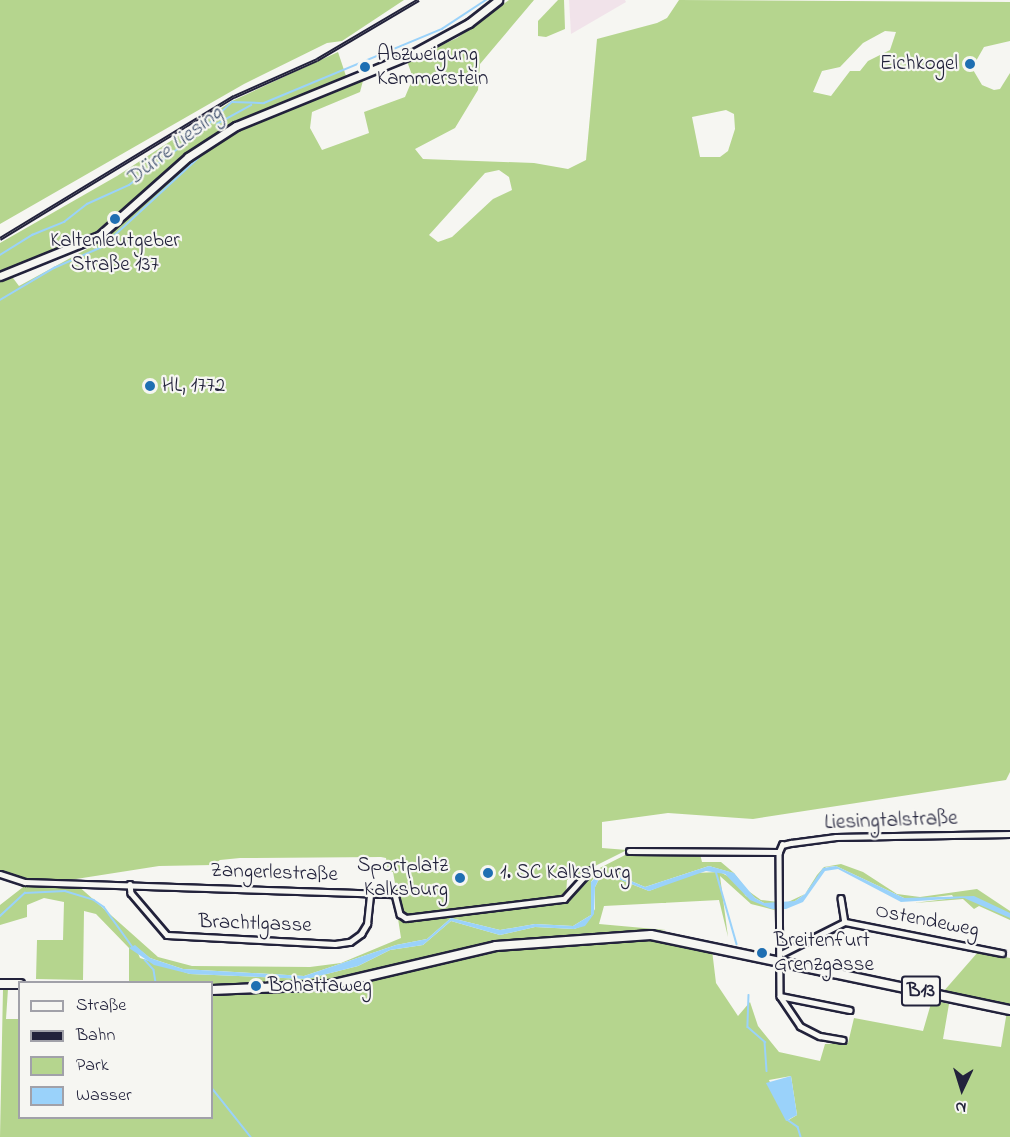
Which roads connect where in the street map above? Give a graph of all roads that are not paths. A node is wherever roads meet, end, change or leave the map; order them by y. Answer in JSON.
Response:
{"nodes":[{"id":1,"x":498,"y":0,"type":"edge"},
{"id":2,"x":0,"y":276,"type":"edge"},
{"id":3,"x":1010,"y":834,"type":"edge"},
{"id":4,"x":629,"y":851,"type":"dead end"},
{"id":5,"x":779,"y":852,"type":"junction"},
{"id":6,"x":589,"y":872,"type":"dead end"},
{"id":7,"x":0,"y":874,"type":"edge"},
{"id":8,"x":130,"y":884,"type":"junction"},
{"id":9,"x":370,"y":893,"type":"junction"},
{"id":10,"x":841,"y":898,"type":"dead end"},
{"id":11,"x":844,"y":922,"type":"junction"},
{"id":12,"x":783,"y":953,"type":"junction"},
{"id":13,"x":1002,"y":953,"type":"dead end"},
{"id":14,"x":780,"y":962,"type":"junction"},
{"id":15,"x":0,"y":984,"type":"edge"},
{"id":16,"x":18,"y":984,"type":"edge"},
{"id":17,"x":213,"y":990,"type":"edge"},
{"id":18,"x":780,"y":996,"type":"junction"},
{"id":19,"x":850,"y":1010,"type":"dead end"},
{"id":20,"x":1010,"y":1010,"type":"edge"},
{"id":21,"x":843,"y":1040,"type":"dead end"}],
"edges":[{"from":1,"to":2,"type":"main road"},
{"from":3,"to":5,"type":"street","name":"Liesingtalstraße"},
{"from":4,"to":5,"type":"street"},
{"from":5,"to":12,"type":"street"},
{"from":6,"to":9,"type":"street","name":"Zangerlestraße"},
{"from":7,"to":8,"type":"street","name":"Zangerlestraße"},
{"from":8,"to":9,"type":"street","name":"Zangerlestraße"},
{"from":8,"to":9,"type":"street","name":"Brachtlgasse"},
{"from":10,"to":11,"type":"street","name":"Ostendeweg"},
{"from":11,"to":12,"type":"street","name":"Ostendeweg"},
{"from":11,"to":13,"type":"street","name":"Ostendeweg"},
{"from":12,"to":14,"type":"street"},
{"from":14,"to":17,"type":"main road","number":"B13"},
{"from":14,"to":18,"type":"street"},
{"from":14,"to":20,"type":"main road","number":"B13"},
{"from":15,"to":16,"type":"main road"},
{"from":18,"to":19,"type":"street"},
{"from":18,"to":21,"type":"street"}]}
